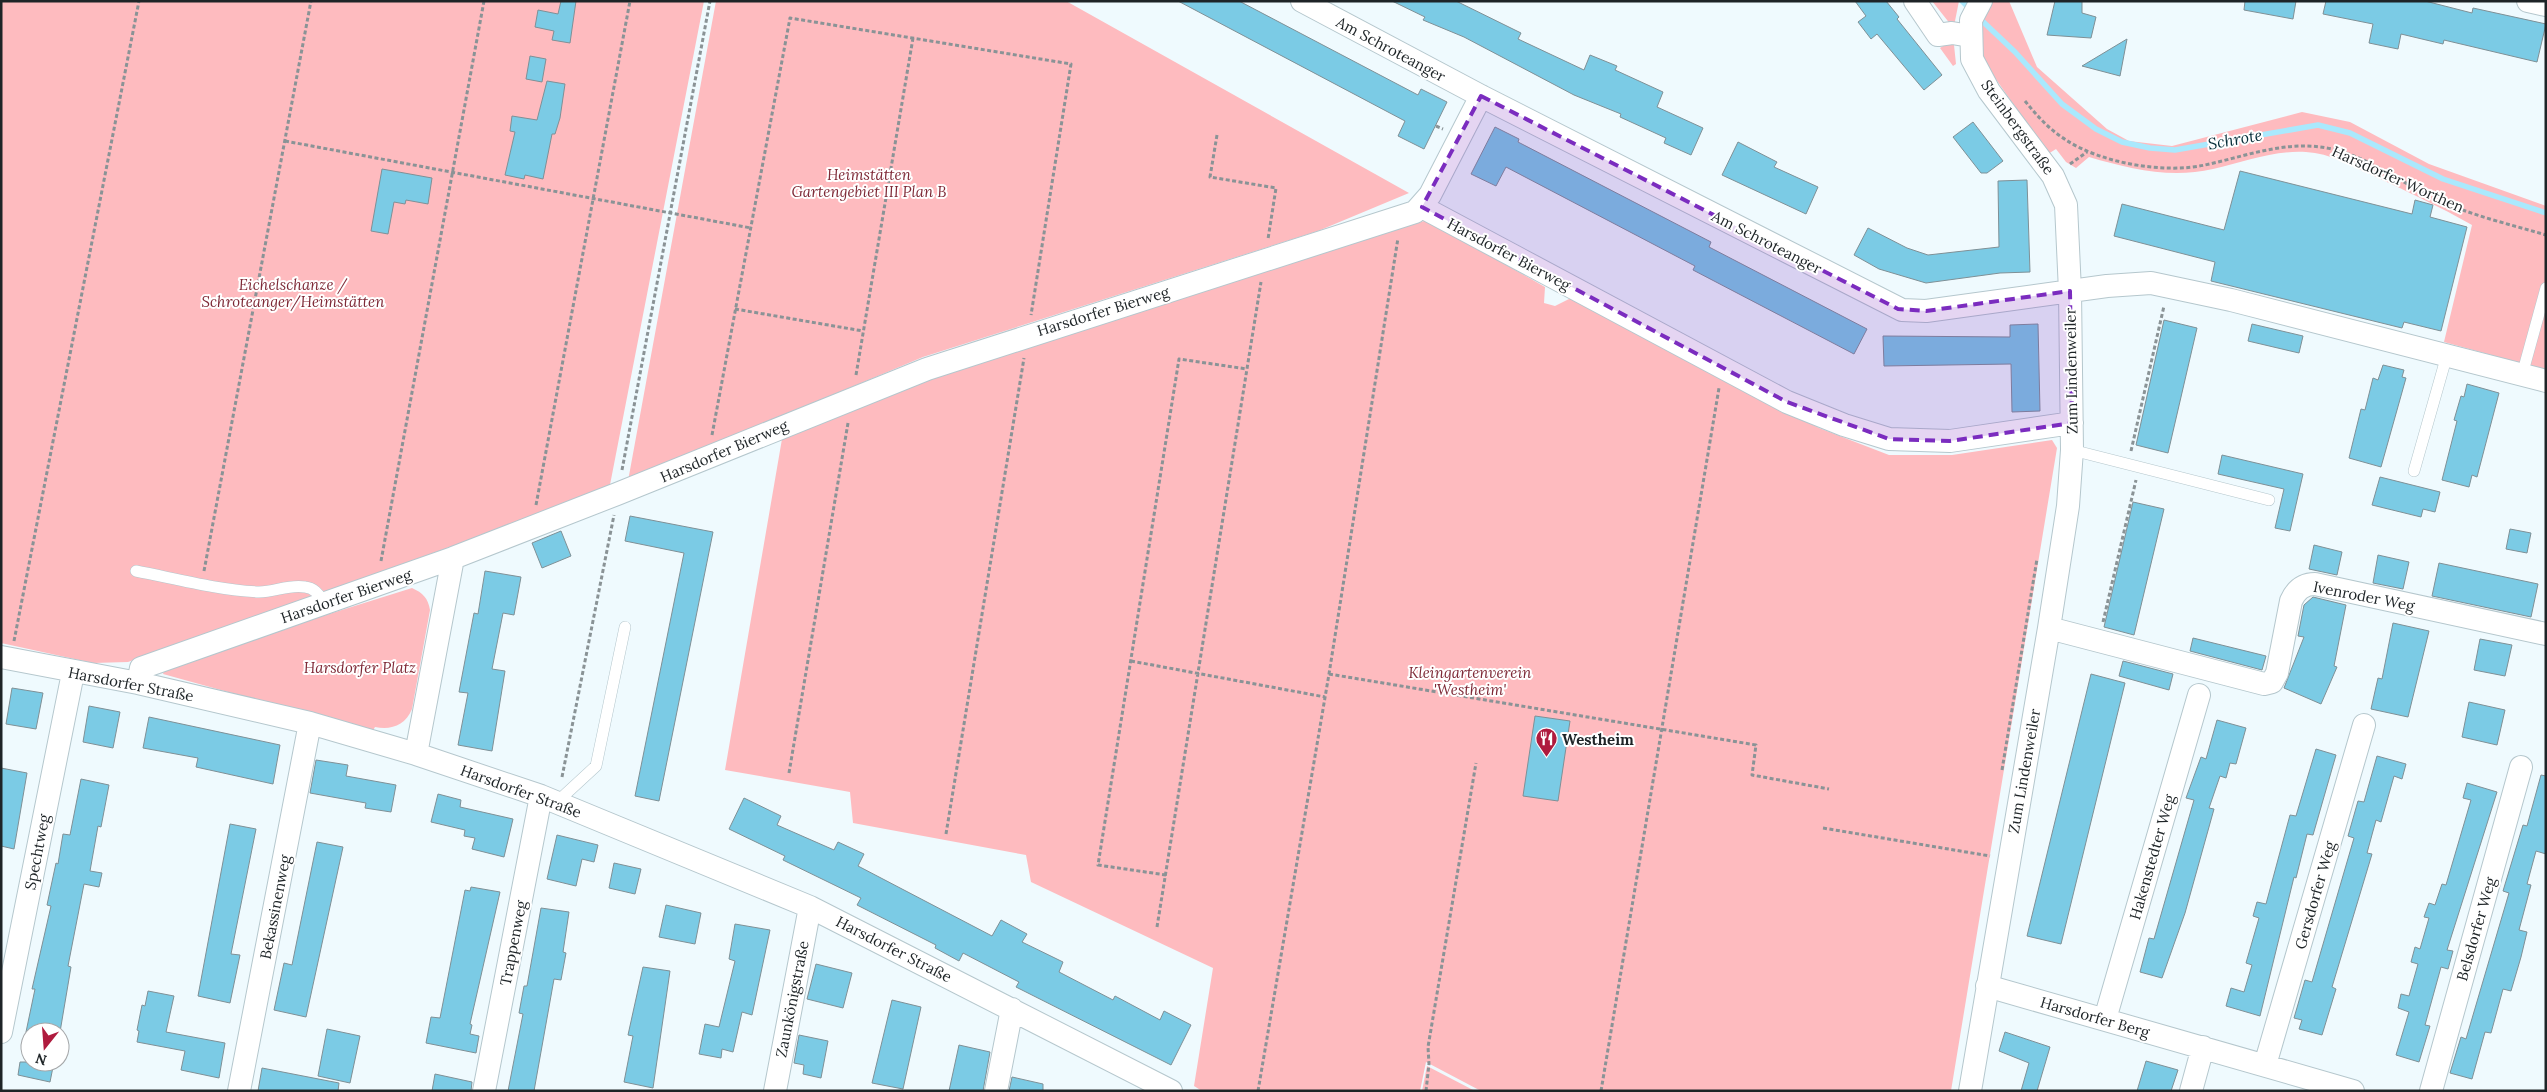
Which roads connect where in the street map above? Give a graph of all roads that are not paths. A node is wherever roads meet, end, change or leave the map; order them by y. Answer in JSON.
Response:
{"nodes":[{"id":1,"x":1302,"y":1,"type":"edge"},
{"id":2,"x":1915,"y":1,"type":"edge"},
{"id":3,"x":2528,"y":1,"type":"edge"},
{"id":4,"x":2546,"y":5,"type":"edge"},
{"id":5,"x":1974,"y":19,"type":"edge"},
{"id":6,"x":1481,"y":96,"type":"junction"},
{"id":7,"x":1422,"y":207,"type":"junction"},
{"id":8,"x":2546,"y":288,"type":"edge"},
{"id":9,"x":2070,"y":291,"type":"junction"},
{"id":10,"x":2446,"y":356,"type":"junction"},
{"id":11,"x":2522,"y":375,"type":"junction"},
{"id":12,"x":2546,"y":381,"type":"edge"},
{"id":13,"x":2072,"y":423,"type":"junction"},
{"id":14,"x":2072,"y":450,"type":"junction"},
{"id":15,"x":2414,"y":470,"type":"dead end"},
{"id":16,"x":2269,"y":500,"type":"dead end"},
{"id":17,"x":453,"y":558,"type":"junction"},
{"id":18,"x":136,"y":571,"type":"dead end"},
{"id":19,"x":324,"y":603,"type":"junction"},
{"id":20,"x":625,"y":627,"type":"dead end"},
{"id":21,"x":2049,"y":628,"type":"junction"},
{"id":22,"x":2546,"y":634,"type":"edge"},
{"id":23,"x":6,"y":658,"type":"edge"},
{"id":24,"x":73,"y":673,"type":"junction"},
{"id":25,"x":138,"y":683,"type":"junction"},
{"id":26,"x":2199,"y":695,"type":"dead end"},
{"id":27,"x":310,"y":723,"type":"junction"},
{"id":28,"x":2364,"y":725,"type":"dead end"},
{"id":29,"x":416,"y":754,"type":"junction"},
{"id":30,"x":2522,"y":767,"type":"dead end"},
{"id":31,"x":553,"y":794,"type":"junction"},
{"id":32,"x":810,"y":907,"type":"junction"},
{"id":33,"x":1987,"y":986,"type":"junction"},
{"id":34,"x":1012,"y":1009,"type":"junction"},
{"id":35,"x":2105,"y":1019,"type":"junction"},
{"id":36,"x":1,"y":1032,"type":"edge"},
{"id":37,"x":2203,"y":1047,"type":"junction"},
{"id":38,"x":2266,"y":1065,"type":"junction"},
{"id":39,"x":1134,"y":1082,"type":"edge"},
{"id":40,"x":239,"y":1091,"type":"edge"},
{"id":41,"x":484,"y":1091,"type":"edge"},
{"id":42,"x":775,"y":1091,"type":"edge"},
{"id":43,"x":996,"y":1091,"type":"edge"},
{"id":44,"x":1171,"y":1091,"type":"edge"},
{"id":45,"x":1970,"y":1091,"type":"edge"},
{"id":46,"x":2191,"y":1091,"type":"edge"},
{"id":47,"x":2352,"y":1091,"type":"edge"},
{"id":48,"x":2431,"y":1091,"type":"edge"}],
"edges":[{"from":1,"to":6,"type":"street","name":"Am Schroteanger"},
{"from":2,"to":5,"type":"street","name":"Steinbergstraße"},
{"from":3,"to":4,"type":"street"},
{"from":5,"to":9,"type":"street","name":"Steinbergstraße"},
{"from":6,"to":7,"type":"street"},
{"from":6,"to":9,"type":"street","name":"Am Schroteanger"},
{"from":7,"to":13,"type":"street","name":"Harsdorfer Bierweg"},
{"from":7,"to":17,"type":"street","name":"Harsdorfer Bierweg"},
{"from":8,"to":11,"type":"lane"},
{"from":9,"to":10,"type":"street"},
{"from":9,"to":13,"type":"street","name":"Zum Lindenweiler"},
{"from":10,"to":11,"type":"street"},
{"from":10,"to":15,"type":"lane"},
{"from":11,"to":12,"type":"street"},
{"from":13,"to":14,"type":"street","name":"Zum Lindenweiler"},
{"from":14,"to":16,"type":"lane","name":"Zum Lindenweiler"},
{"from":14,"to":21,"type":"street","name":"Zum Lindenweiler"},
{"from":17,"to":19,"type":"street","name":"Harsdorfer Bierweg"},
{"from":17,"to":29,"type":"street"},
{"from":18,"to":19,"type":"lane"},
{"from":19,"to":25,"type":"street","name":"Harsdorfer Bierweg"},
{"from":20,"to":31,"type":"lane"},
{"from":21,"to":22,"type":"street","name":"Ivenroder Weg"},
{"from":21,"to":33,"type":"street","name":"Zum Lindenweiler"},
{"from":23,"to":24,"type":"street","name":"Harsdorfer Straße"},
{"from":24,"to":25,"type":"street","name":"Harsdorfer Straße"},
{"from":24,"to":36,"type":"street","name":"Spechtweg"},
{"from":25,"to":27,"type":"street","name":"Harsdorfer Straße"},
{"from":26,"to":35,"type":"street","name":"Hakenstedter Weg"},
{"from":27,"to":29,"type":"street","name":"Harsdorfer Straße"},
{"from":27,"to":40,"type":"street","name":"Bekassinenweg"},
{"from":28,"to":38,"type":"street","name":"Gersdorfer Weg"},
{"from":29,"to":31,"type":"street","name":"Harsdorfer Straße"},
{"from":30,"to":48,"type":"street","name":"Belsdorfer Weg"},
{"from":31,"to":32,"type":"street","name":"Harsdorfer Straße"},
{"from":31,"to":41,"type":"street","name":"Trappenweg"},
{"from":32,"to":34,"type":"street","name":"Harsdorfer Straße"},
{"from":32,"to":42,"type":"street","name":"Zaunkönigstraße"},
{"from":33,"to":35,"type":"street","name":"Harsdorfer Berg"},
{"from":33,"to":45,"type":"street","name":"Zum Lindenweiler"},
{"from":34,"to":39,"type":"street","name":"Harsdorfer Straße"},
{"from":34,"to":43,"type":"street"},
{"from":35,"to":37,"type":"street","name":"Harsdorfer Berg"},
{"from":37,"to":38,"type":"street","name":"Harsdorfer Berg"},
{"from":37,"to":46,"type":"street"},
{"from":38,"to":47,"type":"street","name":"Harsdorfer Berg"},
{"from":39,"to":44,"type":"street","name":"Harsdorfer Straße"}]}
